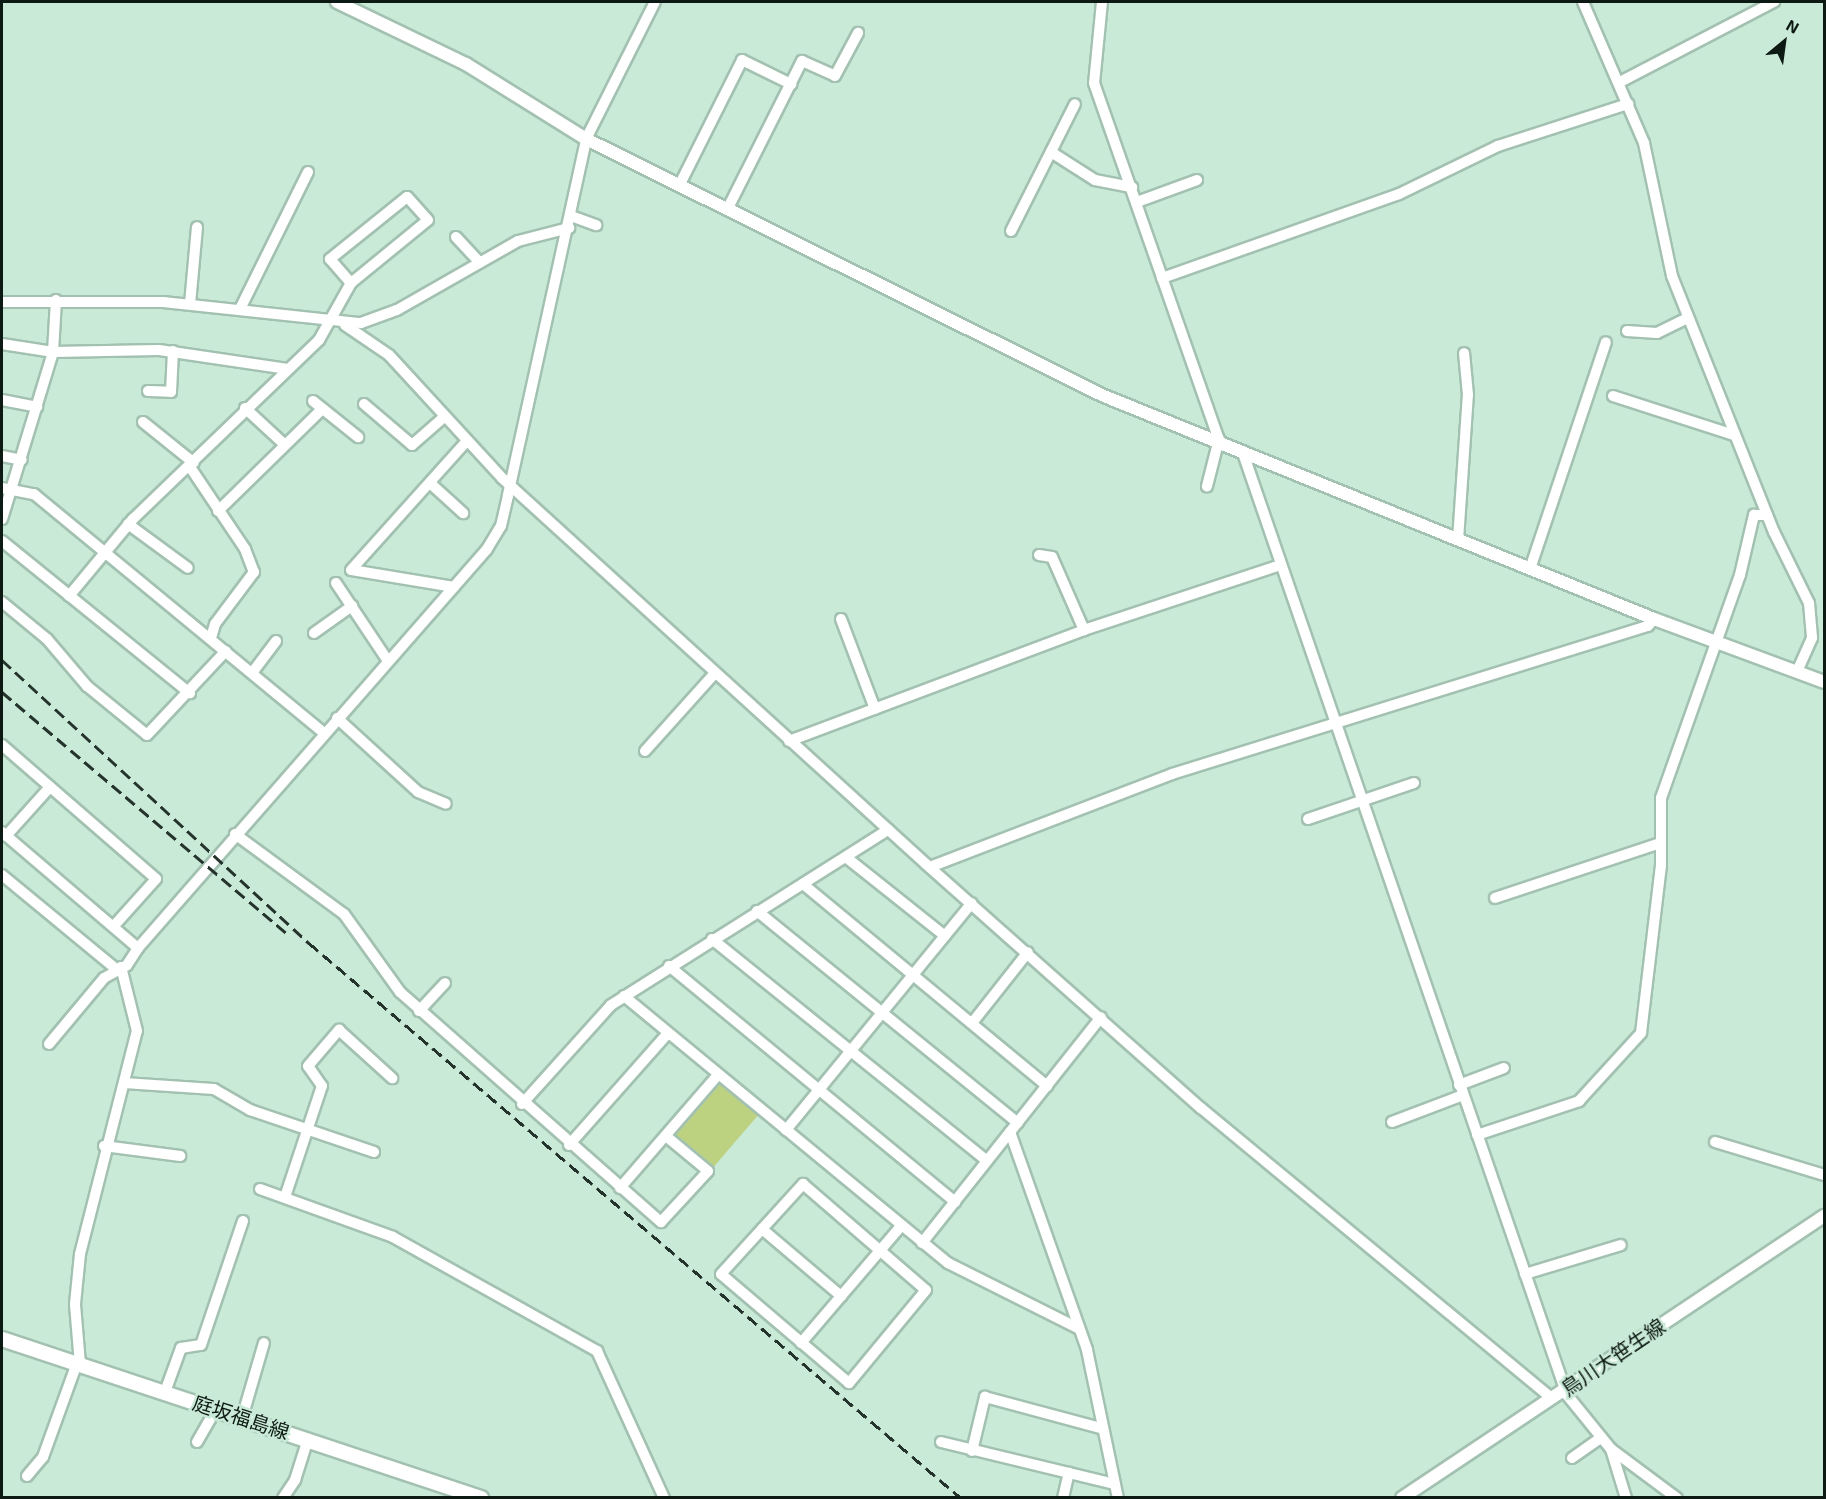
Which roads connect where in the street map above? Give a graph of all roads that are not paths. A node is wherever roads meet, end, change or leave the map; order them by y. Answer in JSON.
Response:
{"nodes":[{"id":1,"x":338,"y":2,"type":"edge"},
{"id":2,"x":655,"y":2,"type":"edge"},
{"id":3,"x":1102,"y":2,"type":"edge"},
{"id":4,"x":1583,"y":2,"type":"edge"},
{"id":5,"x":1774,"y":2,"type":"edge"},
{"id":6,"x":858,"y":33,"type":"dead end"},
{"id":7,"x":1620,"y":82,"type":"junction"},
{"id":8,"x":791,"y":84,"type":"junction"},
{"id":9,"x":1075,"y":104,"type":"dead end"},
{"id":10,"x":1628,"y":104,"type":"junction"},
{"id":11,"x":586,"y":139,"type":"junction"},
{"id":12,"x":1051,"y":152,"type":"junction"},
{"id":13,"x":308,"y":172,"type":"dead end"},
{"id":14,"x":1197,"y":180,"type":"dead end"},
{"id":15,"x":679,"y":186,"type":"junction"},
{"id":16,"x":1132,"y":187,"type":"junction"},
{"id":17,"x":1137,"y":202,"type":"junction"},
{"id":18,"x":727,"y":210,"type":"junction"},
{"id":19,"x":572,"y":216,"type":"junction"},
{"id":20,"x":596,"y":225,"type":"dead end"},
{"id":21,"x":197,"y":227,"type":"dead end"},
{"id":22,"x":569,"y":228,"type":"junction"},
{"id":23,"x":1011,"y":231,"type":"dead end"},
{"id":24,"x":456,"y":237,"type":"dead end"},
{"id":25,"x":480,"y":263,"type":"junction"},
{"id":26,"x":1162,"y":278,"type":"junction"},
{"id":27,"x":351,"y":283,"type":"junction"},
{"id":28,"x":56,"y":300,"type":"junction"},
{"id":29,"x":2,"y":302,"type":"edge"},
{"id":30,"x":190,"y":304,"type":"junction"},
{"id":31,"x":240,"y":309,"type":"junction"},
{"id":32,"x":1688,"y":318,"type":"junction"},
{"id":33,"x":331,"y":324,"type":"junction"},
{"id":34,"x":345,"y":325,"type":"junction"},
{"id":35,"x":1627,"y":331,"type":"dead end"},
{"id":36,"x":1606,"y":342,"type":"dead end"},
{"id":37,"x":2,"y":344,"type":"edge"},
{"id":38,"x":173,"y":351,"type":"junction"},
{"id":39,"x":53,"y":352,"type":"junction"},
{"id":40,"x":1464,"y":353,"type":"dead end"},
{"id":41,"x":288,"y":369,"type":"junction"},
{"id":42,"x":148,"y":390,"type":"dead end"},
{"id":43,"x":1612,"y":396,"type":"dead end"},
{"id":44,"x":2,"y":400,"type":"edge"},
{"id":45,"x":364,"y":404,"type":"dead end"},
{"id":46,"x":37,"y":406,"type":"junction"},
{"id":47,"x":245,"y":408,"type":"junction"},
{"id":48,"x":444,"y":417,"type":"junction"},
{"id":49,"x":143,"y":422,"type":"dead end"},
{"id":50,"x":1734,"y":435,"type":"junction"},
{"id":51,"x":358,"y":437,"type":"dead end"},
{"id":52,"x":465,"y":442,"type":"junction"},
{"id":53,"x":1220,"y":443,"type":"junction"},
{"id":54,"x":285,"y":445,"type":"junction"},
{"id":55,"x":1243,"y":453,"type":"junction"},
{"id":56,"x":2,"y":456,"type":"edge"},
{"id":57,"x":22,"y":460,"type":"junction"},
{"id":58,"x":192,"y":465,"type":"junction"},
{"id":59,"x":430,"y":483,"type":"junction"},
{"id":60,"x":511,"y":486,"type":"junction"},
{"id":61,"x":1207,"y":486,"type":"dead end"},
{"id":62,"x":2,"y":488,"type":"edge"},
{"id":63,"x":13,"y":490,"type":"junction"},
{"id":64,"x":218,"y":511,"type":"junction"},
{"id":65,"x":463,"y":513,"type":"dead end"},
{"id":66,"x":1767,"y":515,"type":"junction"},
{"id":67,"x":2,"y":519,"type":"edge"},
{"id":68,"x":128,"y":524,"type":"junction"},
{"id":69,"x":1458,"y":540,"type":"junction"},
{"id":70,"x":2,"y":541,"type":"edge"},
{"id":71,"x":104,"y":550,"type":"junction"},
{"id":72,"x":1039,"y":555,"type":"dead end"},
{"id":73,"x":1280,"y":565,"type":"junction"},
{"id":74,"x":188,"y":568,"type":"dead end"},
{"id":75,"x":1530,"y":569,"type":"junction"},
{"id":76,"x":336,"y":583,"type":"dead end"},
{"id":77,"x":454,"y":587,"type":"junction"},
{"id":78,"x":69,"y":596,"type":"junction"},
{"id":79,"x":2,"y":602,"type":"edge"},
{"id":80,"x":352,"y":606,"type":"junction"},
{"id":81,"x":841,"y":619,"type":"dead end"},
{"id":82,"x":1654,"y":619,"type":"junction"},
{"id":83,"x":1084,"y":630,"type":"junction"},
{"id":84,"x":314,"y":633,"type":"dead end"},
{"id":85,"x":211,"y":638,"type":"junction"},
{"id":86,"x":276,"y":641,"type":"dead end"},
{"id":87,"x":1716,"y":643,"type":"junction"},
{"id":88,"x":226,"y":651,"type":"junction"},
{"id":89,"x":388,"y":661,"type":"junction"},
{"id":90,"x":1797,"y":672,"type":"junction"},
{"id":91,"x":252,"y":673,"type":"junction"},
{"id":92,"x":714,"y":674,"type":"junction"},
{"id":93,"x":1824,"y":682,"type":"edge"},
{"id":94,"x":190,"y":693,"type":"junction"},
{"id":95,"x":875,"y":709,"type":"junction"},
{"id":96,"x":338,"y":718,"type":"junction"},
{"id":97,"x":1334,"y":726,"type":"junction"},
{"id":98,"x":324,"y":733,"type":"junction"},
{"id":99,"x":789,"y":741,"type":"junction"},
{"id":100,"x":2,"y":745,"type":"edge"},
{"id":101,"x":645,"y":751,"type":"dead end"},
{"id":102,"x":1414,"y":783,"type":"dead end"},
{"id":103,"x":50,"y":787,"type":"junction"},
{"id":104,"x":1360,"y":802,"type":"junction"},
{"id":105,"x":446,"y":804,"type":"dead end"},
{"id":106,"x":1308,"y":819,"type":"dead end"},
{"id":107,"x":888,"y":830,"type":"junction"},
{"id":108,"x":4,"y":834,"type":"edge"},
{"id":109,"x":235,"y":834,"type":"junction"},
{"id":110,"x":1660,"y":843,"type":"junction"},
{"id":111,"x":847,"y":858,"type":"junction"},
{"id":112,"x":930,"y":867,"type":"junction"},
{"id":113,"x":2,"y":874,"type":"edge"},
{"id":114,"x":803,"y":884,"type":"junction"},
{"id":115,"x":1495,"y":898,"type":"dead end"},
{"id":116,"x":972,"y":903,"type":"junction"},
{"id":117,"x":757,"y":911,"type":"junction"},
{"id":118,"x":113,"y":927,"type":"junction"},
{"id":119,"x":945,"y":936,"type":"junction"},
{"id":120,"x":712,"y":939,"type":"junction"},
{"id":121,"x":138,"y":948,"type":"junction"},
{"id":122,"x":1028,"y":952,"type":"junction"},
{"id":123,"x":669,"y":966,"type":"junction"},
{"id":124,"x":119,"y":968,"type":"junction"},
{"id":125,"x":914,"y":974,"type":"junction"},
{"id":126,"x":445,"y":983,"type":"dead end"},
{"id":127,"x":624,"y":996,"type":"junction"},
{"id":128,"x":419,"y":1011,"type":"junction"},
{"id":129,"x":882,"y":1013,"type":"junction"},
{"id":130,"x":1101,"y":1017,"type":"junction"},
{"id":131,"x":972,"y":1023,"type":"junction"},
{"id":132,"x":668,"y":1034,"type":"junction"},
{"id":133,"x":49,"y":1044,"type":"dead end"},
{"id":134,"x":851,"y":1051,"type":"junction"},
{"id":135,"x":1504,"y":1068,"type":"dead end"},
{"id":136,"x":718,"y":1075,"type":"junction"},
{"id":137,"x":392,"y":1078,"type":"dead end"},
{"id":138,"x":124,"y":1083,"type":"junction"},
{"id":139,"x":1047,"y":1086,"type":"junction"},
{"id":140,"x":819,"y":1090,"type":"junction"},
{"id":141,"x":1461,"y":1090,"type":"junction"},
{"id":142,"x":522,"y":1104,"type":"junction"},
{"id":143,"x":1392,"y":1122,"type":"dead end"},
{"id":144,"x":1018,"y":1123,"type":"junction"},
{"id":145,"x":308,"y":1129,"type":"junction"},
{"id":146,"x":786,"y":1130,"type":"junction"},
{"id":147,"x":1010,"y":1132,"type":"junction"},
{"id":148,"x":1477,"y":1135,"type":"junction"},
{"id":149,"x":666,"y":1136,"type":"junction"},
{"id":150,"x":1715,"y":1142,"type":"dead end"},
{"id":151,"x":569,"y":1145,"type":"junction"},
{"id":152,"x":104,"y":1146,"type":"junction"},
{"id":153,"x":374,"y":1152,"type":"dead end"},
{"id":154,"x":180,"y":1156,"type":"dead end"},
{"id":155,"x":987,"y":1161,"type":"junction"},
{"id":156,"x":1824,"y":1175,"type":"edge"},
{"id":157,"x":620,"y":1188,"type":"junction"},
{"id":158,"x":260,"y":1189,"type":"dead end"},
{"id":159,"x":285,"y":1197,"type":"junction"},
{"id":160,"x":955,"y":1202,"type":"junction"},
{"id":161,"x":1824,"y":1216,"type":"edge"},
{"id":162,"x":243,"y":1221,"type":"dead end"},
{"id":163,"x":901,"y":1226,"type":"junction"},
{"id":164,"x":762,"y":1229,"type":"junction"},
{"id":165,"x":922,"y":1243,"type":"junction"},
{"id":166,"x":1621,"y":1245,"type":"dead end"},
{"id":167,"x":880,"y":1249,"type":"junction"},
{"id":168,"x":1525,"y":1274,"type":"junction"},
{"id":169,"x":841,"y":1296,"type":"junction"},
{"id":170,"x":1078,"y":1328,"type":"junction"},
{"id":171,"x":2,"y":1339,"type":"edge"},
{"id":172,"x":801,"y":1342,"type":"junction"},
{"id":173,"x":264,"y":1343,"type":"dead end"},
{"id":174,"x":79,"y":1364,"type":"junction"},
{"id":175,"x":1564,"y":1390,"type":"junction"},
{"id":176,"x":165,"y":1392,"type":"junction"},
{"id":177,"x":1551,"y":1398,"type":"junction"},
{"id":178,"x":216,"y":1409,"type":"junction"},
{"id":179,"x":242,"y":1418,"type":"junction"},
{"id":180,"x":1101,"y":1428,"type":"junction"},
{"id":181,"x":1600,"y":1438,"type":"junction"},
{"id":182,"x":308,"y":1439,"type":"junction"},
{"id":183,"x":197,"y":1442,"type":"dead end"},
{"id":184,"x":941,"y":1442,"type":"dead end"},
{"id":185,"x":1611,"y":1449,"type":"junction"},
{"id":186,"x":972,"y":1451,"type":"junction"},
{"id":187,"x":1572,"y":1458,"type":"dead end"},
{"id":188,"x":1069,"y":1473,"type":"junction"},
{"id":189,"x":27,"y":1476,"type":"dead end"},
{"id":190,"x":1114,"y":1484,"type":"junction"},
{"id":191,"x":283,"y":1497,"type":"edge"},
{"id":192,"x":481,"y":1497,"type":"edge"},
{"id":193,"x":664,"y":1497,"type":"edge"},
{"id":194,"x":1063,"y":1497,"type":"edge"},
{"id":195,"x":1118,"y":1497,"type":"edge"},
{"id":196,"x":1402,"y":1497,"type":"edge"},
{"id":197,"x":1626,"y":1497,"type":"edge"},
{"id":198,"x":1677,"y":1497,"type":"edge"}],
"edges":[{"from":1,"to":11,"type":"street"},
{"from":2,"to":11,"type":"street"},
{"from":3,"to":16,"type":"street"},
{"from":4,"to":7,"type":"street"},
{"from":5,"to":7,"type":"street"},
{"from":6,"to":8,"type":"street"},
{"from":7,"to":10,"type":"street"},
{"from":8,"to":15,"type":"street"},
{"from":8,"to":18,"type":"street"},
{"from":9,"to":12,"type":"street"},
{"from":10,"to":26,"type":"street"},
{"from":10,"to":32,"type":"street"},
{"from":11,"to":15,"type":"street"},
{"from":11,"to":19,"type":"street"},
{"from":12,"to":16,"type":"street"},
{"from":12,"to":23,"type":"street"},
{"from":13,"to":31,"type":"street"},
{"from":14,"to":17,"type":"street"},
{"from":15,"to":18,"type":"street"},
{"from":16,"to":17,"type":"street"},
{"from":17,"to":26,"type":"street"},
{"from":18,"to":53,"type":"street"},
{"from":19,"to":20,"type":"street"},
{"from":19,"to":22,"type":"street"},
{"from":21,"to":30,"type":"street"},
{"from":22,"to":25,"type":"street"},
{"from":22,"to":60,"type":"street"},
{"from":24,"to":25,"type":"street"},
{"from":25,"to":34,"type":"street"},
{"from":26,"to":53,"type":"street"},
{"from":27,"to":27,"type":"street"},
{"from":27,"to":33,"type":"street"},
{"from":28,"to":29,"type":"street"},
{"from":28,"to":30,"type":"street"},
{"from":28,"to":39,"type":"street"},
{"from":30,"to":31,"type":"street"},
{"from":31,"to":33,"type":"street"},
{"from":32,"to":35,"type":"street"},
{"from":32,"to":50,"type":"street"},
{"from":33,"to":34,"type":"street"},
{"from":33,"to":41,"type":"street"},
{"from":34,"to":48,"type":"street"},
{"from":36,"to":75,"type":"street"},
{"from":37,"to":39,"type":"street"},
{"from":38,"to":39,"type":"street"},
{"from":38,"to":41,"type":"street"},
{"from":38,"to":42,"type":"street"},
{"from":39,"to":46,"type":"street"},
{"from":40,"to":69,"type":"street"},
{"from":41,"to":47,"type":"street"},
{"from":43,"to":50,"type":"street"},
{"from":44,"to":46,"type":"street"},
{"from":45,"to":48,"type":"street"},
{"from":46,"to":57,"type":"street"},
{"from":47,"to":54,"type":"street"},
{"from":47,"to":58,"type":"street"},
{"from":48,"to":52,"type":"street"},
{"from":49,"to":58,"type":"street"},
{"from":50,"to":66,"type":"street"},
{"from":51,"to":54,"type":"street"},
{"from":52,"to":59,"type":"street"},
{"from":52,"to":60,"type":"street"},
{"from":53,"to":55,"type":"street"},
{"from":53,"to":61,"type":"street"},
{"from":54,"to":64,"type":"street"},
{"from":55,"to":69,"type":"street"},
{"from":55,"to":73,"type":"street"},
{"from":56,"to":57,"type":"street"},
{"from":57,"to":63,"type":"street"},
{"from":58,"to":64,"type":"street"},
{"from":58,"to":68,"type":"street"},
{"from":59,"to":65,"type":"street"},
{"from":59,"to":77,"type":"street"},
{"from":60,"to":77,"type":"street"},
{"from":60,"to":92,"type":"street"},
{"from":62,"to":63,"type":"street"},
{"from":63,"to":67,"type":"street"},
{"from":63,"to":71,"type":"street"},
{"from":64,"to":85,"type":"street"},
{"from":66,"to":87,"type":"street"},
{"from":66,"to":90,"type":"street"},
{"from":68,"to":71,"type":"street"},
{"from":68,"to":74,"type":"street"},
{"from":69,"to":75,"type":"street"},
{"from":70,"to":78,"type":"street"},
{"from":71,"to":78,"type":"street"},
{"from":71,"to":85,"type":"street"},
{"from":72,"to":83,"type":"street"},
{"from":73,"to":83,"type":"street"},
{"from":73,"to":97,"type":"street"},
{"from":75,"to":82,"type":"street"},
{"from":76,"to":80,"type":"street"},
{"from":77,"to":89,"type":"street"},
{"from":78,"to":94,"type":"street"},
{"from":79,"to":94,"type":"street"},
{"from":80,"to":84,"type":"street"},
{"from":80,"to":89,"type":"street"},
{"from":81,"to":95,"type":"street"},
{"from":82,"to":87,"type":"street"},
{"from":82,"to":97,"type":"street"},
{"from":83,"to":95,"type":"street"},
{"from":85,"to":88,"type":"street"},
{"from":86,"to":91,"type":"street"},
{"from":87,"to":90,"type":"street"},
{"from":87,"to":110,"type":"street"},
{"from":88,"to":91,"type":"street"},
{"from":88,"to":94,"type":"street"},
{"from":89,"to":96,"type":"street"},
{"from":90,"to":93,"type":"street"},
{"from":91,"to":98,"type":"street"},
{"from":92,"to":99,"type":"street"},
{"from":92,"to":101,"type":"street"},
{"from":95,"to":99,"type":"street"},
{"from":96,"to":98,"type":"street"},
{"from":96,"to":105,"type":"street"},
{"from":97,"to":104,"type":"street"},
{"from":97,"to":112,"type":"street"},
{"from":98,"to":109,"type":"street"},
{"from":99,"to":107,"type":"street"},
{"from":100,"to":103,"type":"street"},
{"from":102,"to":104,"type":"street"},
{"from":103,"to":108,"type":"street"},
{"from":103,"to":118,"type":"street"},
{"from":104,"to":106,"type":"street"},
{"from":104,"to":141,"type":"street"},
{"from":107,"to":111,"type":"street"},
{"from":107,"to":112,"type":"street"},
{"from":108,"to":118,"type":"street"},
{"from":109,"to":121,"type":"street"},
{"from":109,"to":128,"type":"street"},
{"from":110,"to":115,"type":"street"},
{"from":110,"to":148,"type":"street"},
{"from":111,"to":114,"type":"street"},
{"from":111,"to":119,"type":"street"},
{"from":112,"to":116,"type":"street"},
{"from":113,"to":124,"type":"street"},
{"from":114,"to":117,"type":"street"},
{"from":114,"to":125,"type":"street"},
{"from":116,"to":119,"type":"street"},
{"from":116,"to":122,"type":"street"},
{"from":117,"to":120,"type":"street"},
{"from":117,"to":129,"type":"street"},
{"from":118,"to":121,"type":"street"},
{"from":119,"to":125,"type":"street"},
{"from":120,"to":123,"type":"street"},
{"from":120,"to":134,"type":"street"},
{"from":121,"to":124,"type":"street"},
{"from":122,"to":130,"type":"street"},
{"from":122,"to":131,"type":"street"},
{"from":123,"to":127,"type":"street"},
{"from":123,"to":140,"type":"street"},
{"from":124,"to":133,"type":"street"},
{"from":124,"to":138,"type":"street"},
{"from":125,"to":129,"type":"street"},
{"from":125,"to":131,"type":"street"},
{"from":126,"to":128,"type":"street"},
{"from":127,"to":132,"type":"street"},
{"from":127,"to":142,"type":"street"},
{"from":128,"to":142,"type":"street"},
{"from":129,"to":134,"type":"street"},
{"from":129,"to":144,"type":"street"},
{"from":130,"to":139,"type":"street"},
{"from":130,"to":177,"type":"street"},
{"from":131,"to":139,"type":"street"},
{"from":132,"to":136,"type":"street"},
{"from":132,"to":151,"type":"street"},
{"from":134,"to":140,"type":"street"},
{"from":134,"to":155,"type":"street"},
{"from":135,"to":141,"type":"street"},
{"from":136,"to":146,"type":"street"},
{"from":136,"to":149,"type":"street"},
{"from":137,"to":145,"type":"street"},
{"from":138,"to":145,"type":"street"},
{"from":138,"to":152,"type":"street"},
{"from":139,"to":144,"type":"street"},
{"from":140,"to":146,"type":"street"},
{"from":140,"to":160,"type":"street"},
{"from":141,"to":143,"type":"street"},
{"from":141,"to":148,"type":"street"},
{"from":142,"to":151,"type":"street"},
{"from":144,"to":147,"type":"street"},
{"from":145,"to":153,"type":"street"},
{"from":145,"to":159,"type":"street"},
{"from":146,"to":163,"type":"street"},
{"from":147,"to":155,"type":"street"},
{"from":147,"to":170,"type":"street"},
{"from":148,"to":168,"type":"street"},
{"from":149,"to":157,"type":"street"},
{"from":149,"to":157,"type":"street"},
{"from":150,"to":156,"type":"street"},
{"from":151,"to":157,"type":"street"},
{"from":152,"to":154,"type":"street"},
{"from":152,"to":174,"type":"street"},
{"from":155,"to":160,"type":"street"},
{"from":158,"to":159,"type":"street"},
{"from":159,"to":193,"type":"street"},
{"from":160,"to":165,"type":"street"},
{"from":161,"to":175,"type":"street","name":"鳥川大笹生線"},
{"from":162,"to":176,"type":"street"},
{"from":163,"to":165,"type":"street"},
{"from":163,"to":167,"type":"street"},
{"from":164,"to":167,"type":"street"},
{"from":164,"to":169,"type":"street"},
{"from":164,"to":172,"type":"street"},
{"from":165,"to":170,"type":"street"},
{"from":166,"to":168,"type":"street"},
{"from":167,"to":169,"type":"street"},
{"from":167,"to":172,"type":"street"},
{"from":168,"to":175,"type":"street"},
{"from":169,"to":172,"type":"street"},
{"from":170,"to":180,"type":"street"},
{"from":171,"to":174,"type":"main road","name":"庭坂福島線"},
{"from":173,"to":179,"type":"street"},
{"from":174,"to":176,"type":"main road","name":"庭坂福島線"},
{"from":174,"to":189,"type":"street"},
{"from":175,"to":177,"type":"street","name":"鳥川大笹生線"},
{"from":175,"to":181,"type":"street"},
{"from":176,"to":178,"type":"main road","name":"庭坂福島線"},
{"from":177,"to":196,"type":"street","name":"鳥川大笹生線"},
{"from":178,"to":179,"type":"main road","name":"庭坂福島線"},
{"from":178,"to":183,"type":"street"},
{"from":179,"to":182,"type":"main road","name":"庭坂福島線"},
{"from":180,"to":186,"type":"street"},
{"from":180,"to":190,"type":"street"},
{"from":181,"to":185,"type":"street"},
{"from":181,"to":187,"type":"street"},
{"from":182,"to":191,"type":"street"},
{"from":182,"to":192,"type":"main road","name":"庭坂福島線"},
{"from":184,"to":186,"type":"street"},
{"from":185,"to":197,"type":"street"},
{"from":185,"to":198,"type":"street"},
{"from":186,"to":188,"type":"street"},
{"from":188,"to":190,"type":"street"},
{"from":188,"to":194,"type":"street"},
{"from":190,"to":195,"type":"street"}]}
